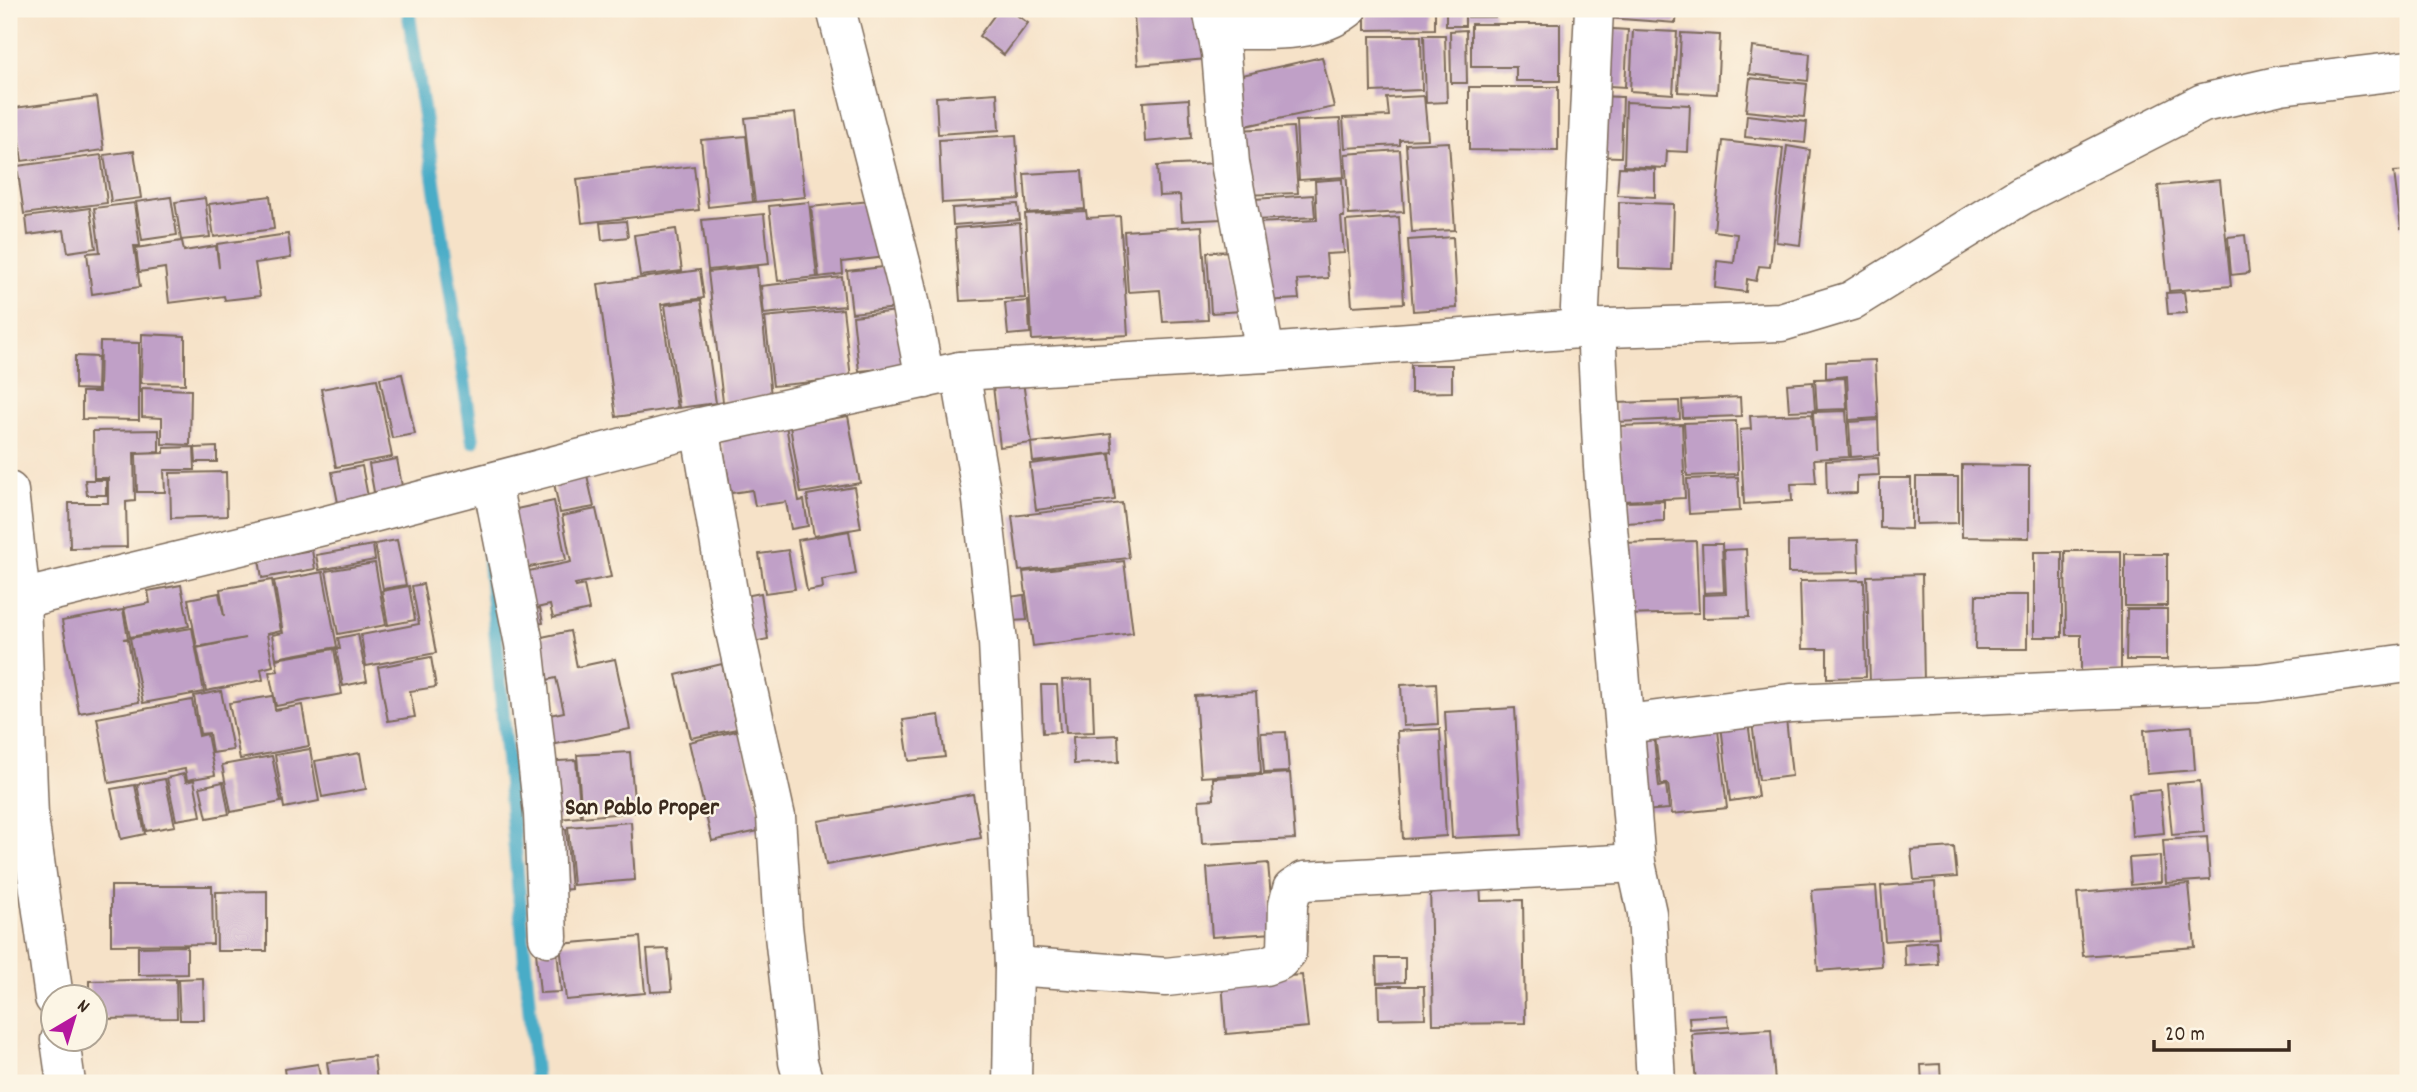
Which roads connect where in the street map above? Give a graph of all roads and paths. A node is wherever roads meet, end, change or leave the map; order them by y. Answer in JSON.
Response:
{"nodes":[{"id":1,"x":836,"y":9,"type":"edge"},
{"id":2,"x":1348,"y":9,"type":"edge"},
{"id":3,"x":1594,"y":9,"type":"edge"},
{"id":4,"x":1214,"y":19,"type":"edge"},
{"id":5,"x":2408,"y":70,"type":"edge"},
{"id":6,"x":1587,"y":329,"type":"junction"},
{"id":7,"x":1265,"y":353,"type":"junction"},
{"id":8,"x":942,"y":375,"type":"junction"},
{"id":9,"x":700,"y":427,"type":"junction"},
{"id":10,"x":492,"y":483,"type":"junction"},
{"id":11,"x":9,"y":491,"type":"edge"},
{"id":12,"x":22,"y":599,"type":"junction"},
{"id":13,"x":2408,"y":663,"type":"edge"},
{"id":14,"x":1626,"y":724,"type":"junction"},
{"id":15,"x":1636,"y":863,"type":"junction"},
{"id":16,"x":548,"y":937,"type":"dead end"},
{"id":17,"x":1014,"y":966,"type":"junction"},
{"id":18,"x":52,"y":984,"type":"edge"},
{"id":19,"x":62,"y":1054,"type":"edge"},
{"id":20,"x":66,"y":1083,"type":"edge"},
{"id":21,"x":804,"y":1083,"type":"edge"},
{"id":22,"x":1012,"y":1083,"type":"edge"},
{"id":23,"x":1656,"y":1083,"type":"edge"}],
"edges":[{"from":1,"to":8,"type":"street"},
{"from":2,"to":4,"type":"street"},
{"from":3,"to":6,"type":"street"},
{"from":4,"to":7,"type":"street"},
{"from":5,"to":6,"type":"street"},
{"from":6,"to":7,"type":"street"},
{"from":6,"to":14,"type":"street"},
{"from":7,"to":8,"type":"street"},
{"from":8,"to":9,"type":"street"},
{"from":8,"to":17,"type":"street"},
{"from":9,"to":10,"type":"street"},
{"from":9,"to":21,"type":"street"},
{"from":10,"to":12,"type":"street"},
{"from":10,"to":16,"type":"street"},
{"from":11,"to":12,"type":"street"},
{"from":12,"to":18,"type":"street"},
{"from":13,"to":14,"type":"street"},
{"from":14,"to":15,"type":"street"},
{"from":15,"to":17,"type":"street"},
{"from":15,"to":23,"type":"street"},
{"from":17,"to":22,"type":"street"},
{"from":19,"to":20,"type":"street"}]}
